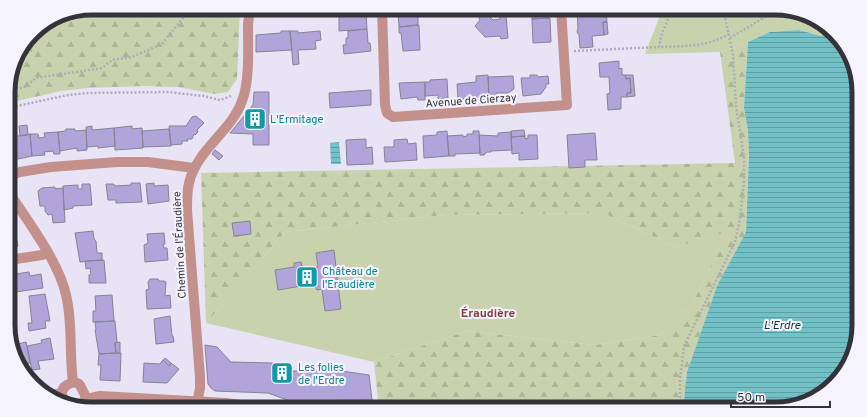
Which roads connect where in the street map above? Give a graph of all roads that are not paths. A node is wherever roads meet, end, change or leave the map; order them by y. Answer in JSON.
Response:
{"nodes":[{"id":1,"x":250,"y":15,"type":"edge"},
{"id":2,"x":382,"y":15,"type":"edge"},
{"id":3,"x":561,"y":15,"type":"edge"},
{"id":4,"x":194,"y":168,"type":"junction"},
{"id":5,"x":15,"y":174,"type":"edge"},
{"id":6,"x":15,"y":202,"type":"edge"},
{"id":7,"x":47,"y":251,"type":"junction"},
{"id":8,"x":15,"y":259,"type":"edge"},
{"id":9,"x":73,"y":382,"type":"junction"},
{"id":10,"x":64,"y":396,"type":"edge"},
{"id":11,"x":85,"y":401,"type":"edge"},
{"id":12,"x":88,"y":402,"type":"edge"},
{"id":13,"x":158,"y":402,"type":"edge"},
{"id":14,"x":197,"y":402,"type":"edge"}],
"edges":[{"from":1,"to":4,"type":"street","name":"Chemin de l'Éraudière"},
{"from":2,"to":3,"type":"street","name":"Avenue de Cierzay"},
{"from":4,"to":5,"type":"street"},
{"from":4,"to":14,"type":"street","name":"Chemin de l'Éraudière"},
{"from":6,"to":7,"type":"street"},
{"from":7,"to":8,"type":"street"},
{"from":7,"to":9,"type":"street"},
{"from":9,"to":10,"type":"street"},
{"from":9,"to":11,"type":"street"},
{"from":12,"to":13,"type":"street"}]}
